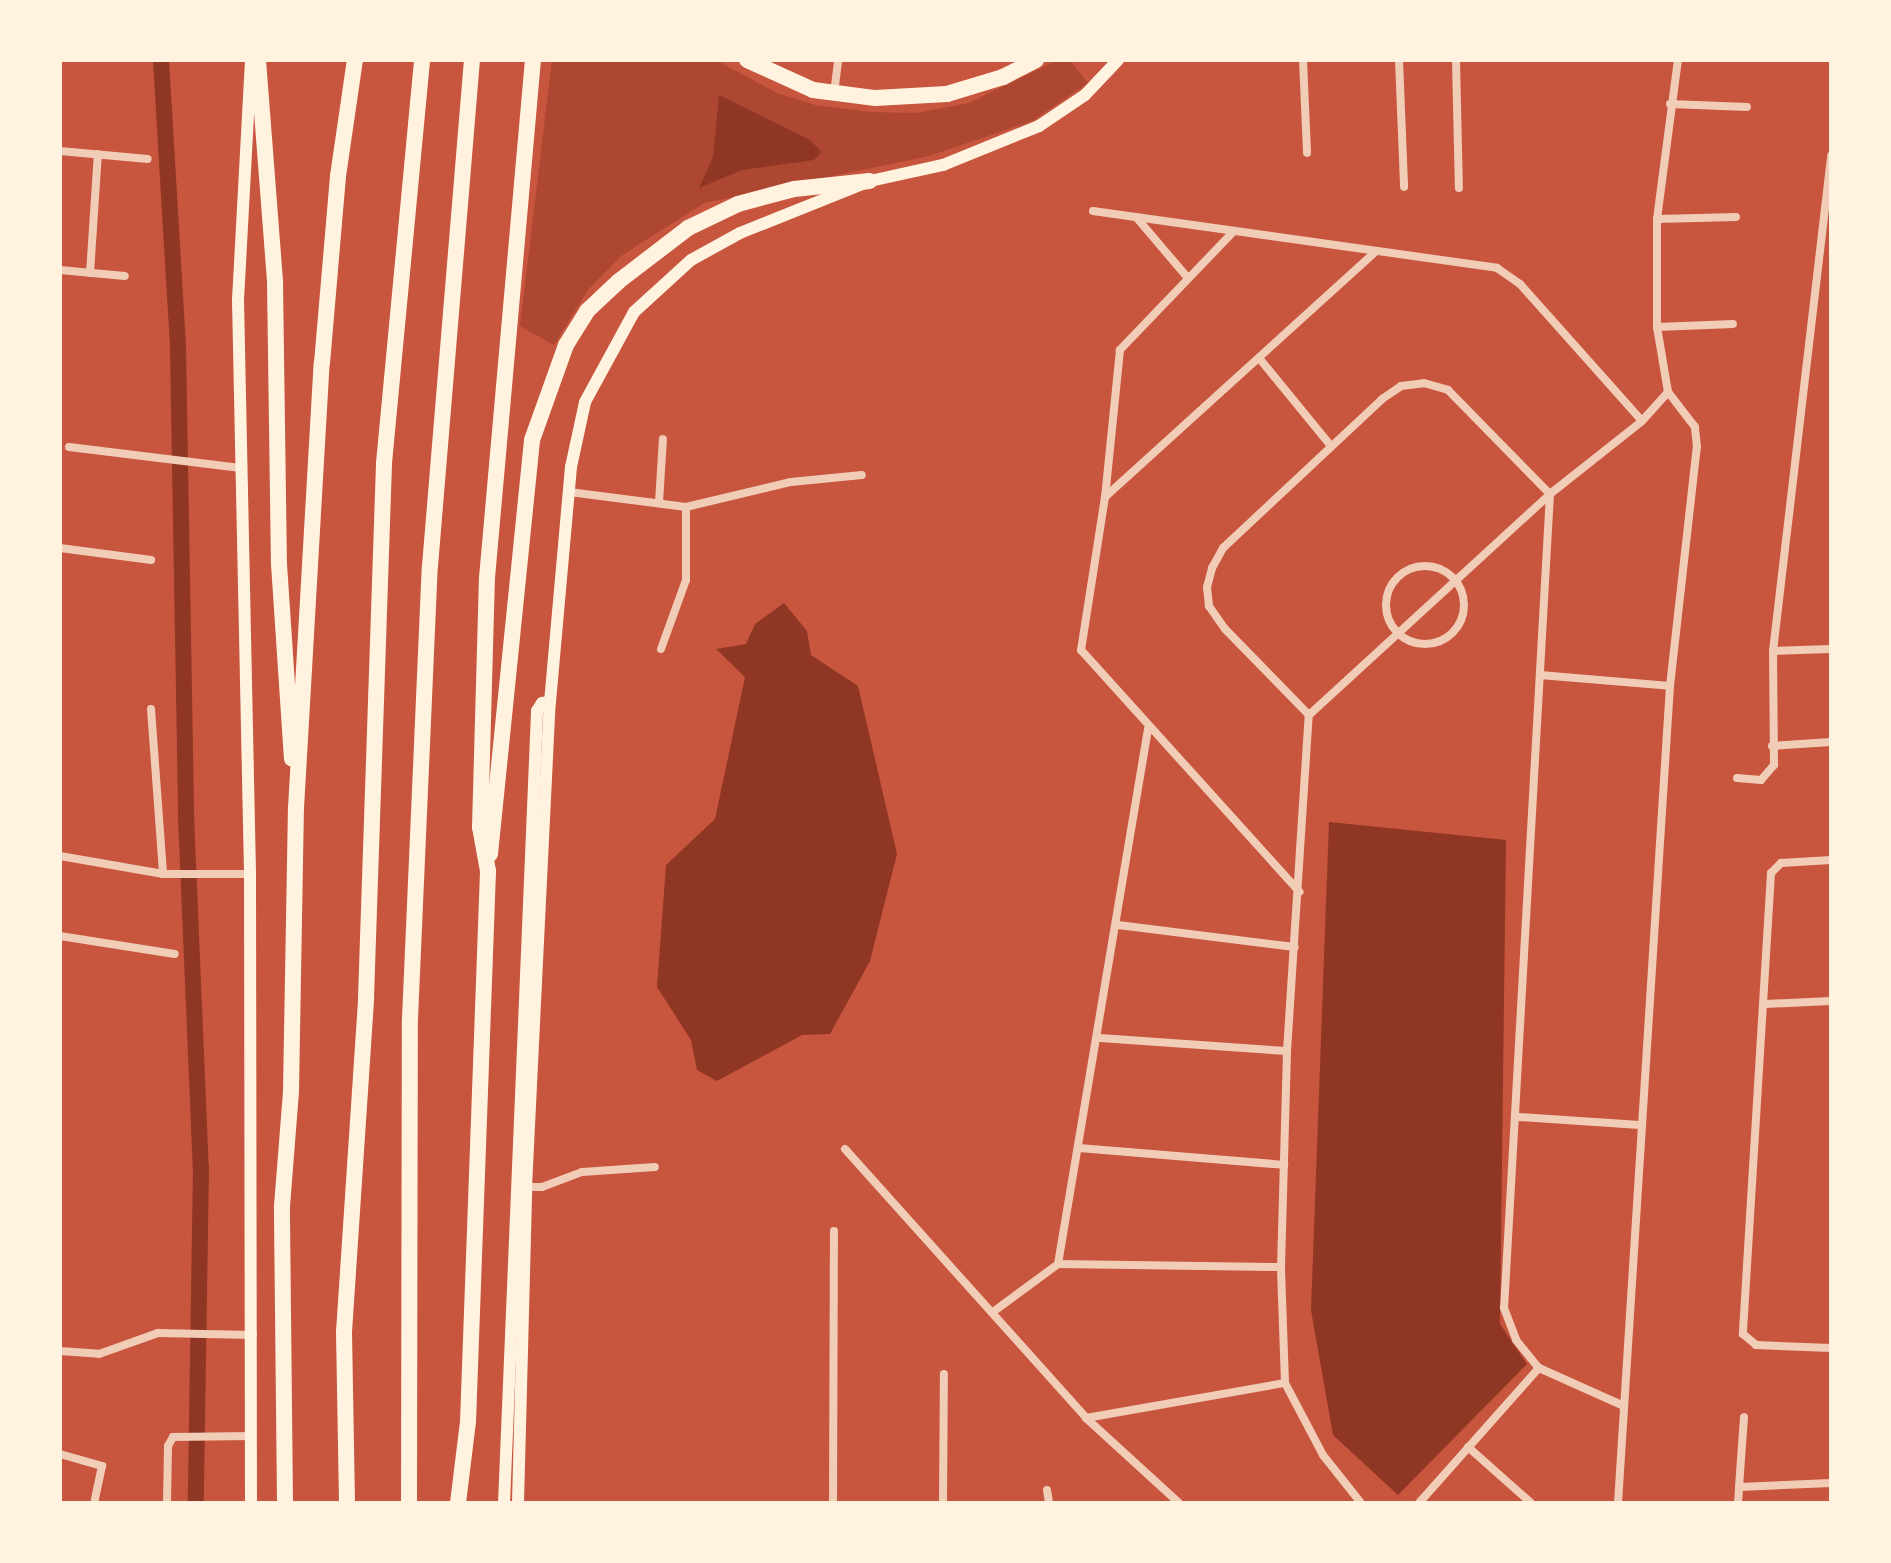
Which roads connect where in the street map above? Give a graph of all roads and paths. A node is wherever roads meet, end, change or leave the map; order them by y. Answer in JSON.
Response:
{"nodes":[{"id":1,"x":251,"y":60,"type":"edge"},
{"id":2,"x":258,"y":60,"type":"edge"},
{"id":3,"x":355,"y":60,"type":"edge"},
{"id":4,"x":422,"y":60,"type":"edge"},
{"id":5,"x":472,"y":60,"type":"edge"},
{"id":6,"x":533,"y":60,"type":"edge"},
{"id":7,"x":747,"y":60,"type":"edge"},
{"id":8,"x":838,"y":60,"type":"edge"},
{"id":9,"x":1036,"y":60,"type":"edge"},
{"id":10,"x":1118,"y":60,"type":"edge"},
{"id":11,"x":1303,"y":60,"type":"edge"},
{"id":12,"x":1399,"y":60,"type":"edge"},
{"id":13,"x":1456,"y":60,"type":"edge"},
{"id":14,"x":1678,"y":60,"type":"edge"},
{"id":15,"x":834,"y":94,"type":"junction"},
{"id":16,"x":1670,"y":104,"type":"junction"},
{"id":17,"x":1747,"y":107,"type":"dead end"},
{"id":18,"x":60,"y":151,"type":"edge"},
{"id":19,"x":1307,"y":153,"type":"dead end"},
{"id":20,"x":98,"y":154,"type":"junction"},
{"id":21,"x":1831,"y":155,"type":"edge"},
{"id":22,"x":148,"y":159,"type":"dead end"},
{"id":23,"x":870,"y":181,"type":"junction"},
{"id":24,"x":1404,"y":187,"type":"dead end"},
{"id":25,"x":1459,"y":188,"type":"dead end"},
{"id":26,"x":1093,"y":211,"type":"dead end"},
{"id":27,"x":1135,"y":217,"type":"junction"},
{"id":28,"x":1736,"y":217,"type":"dead end"},
{"id":29,"x":1657,"y":219,"type":"junction"},
{"id":30,"x":1234,"y":231,"type":"junction"},
{"id":31,"x":1375,"y":252,"type":"junction"},
{"id":32,"x":60,"y":270,"type":"edge"},
{"id":33,"x":90,"y":273,"type":"junction"},
{"id":34,"x":125,"y":276,"type":"dead end"},
{"id":35,"x":1187,"y":277,"type":"junction"},
{"id":36,"x":1733,"y":324,"type":"dead end"},
{"id":37,"x":1657,"y":327,"type":"junction"},
{"id":38,"x":1259,"y":358,"type":"junction"},
{"id":39,"x":1668,"y":392,"type":"junction"},
{"id":40,"x":1642,"y":421,"type":"junction"},
{"id":41,"x":663,"y":439,"type":"dead end"},
{"id":42,"x":1331,"y":446,"type":"junction"},
{"id":43,"x":69,"y":447,"type":"dead end"},
{"id":44,"x":241,"y":468,"type":"junction"},
{"id":45,"x":862,"y":475,"type":"dead end"},
{"id":46,"x":569,"y":492,"type":"junction"},
{"id":47,"x":1550,"y":494,"type":"junction"},
{"id":48,"x":1105,"y":497,"type":"junction"},
{"id":49,"x":659,"y":502,"type":"junction"},
{"id":50,"x":686,"y":507,"type":"junction"},
{"id":51,"x":60,"y":548,"type":"edge"},
{"id":52,"x":151,"y":560,"type":"dead end"},
{"id":53,"x":1454,"y":582,"type":"junction"},
{"id":54,"x":1400,"y":632,"type":"junction"},
{"id":55,"x":661,"y":649,"type":"dead end"},
{"id":56,"x":1831,"y":649,"type":"edge"},
{"id":57,"x":1773,"y":651,"type":"junction"},
{"id":58,"x":1540,"y":675,"type":"junction"},
{"id":59,"x":1670,"y":686,"type":"junction"},
{"id":60,"x":550,"y":702,"type":"junction"},
{"id":61,"x":151,"y":709,"type":"dead end"},
{"id":62,"x":1309,"y":715,"type":"junction"},
{"id":63,"x":1148,"y":729,"type":"junction"},
{"id":64,"x":1831,"y":742,"type":"edge"},
{"id":65,"x":1772,"y":746,"type":"junction"},
{"id":66,"x":1737,"y":778,"type":"dead end"},
{"id":67,"x":296,"y":808,"type":"junction"},
{"id":68,"x":60,"y":856,"type":"edge"},
{"id":69,"x":1831,"y":860,"type":"edge"},
{"id":70,"x":488,"y":871,"type":"junction"},
{"id":71,"x":163,"y":874,"type":"junction"},
{"id":72,"x":250,"y":874,"type":"junction"},
{"id":73,"x":1301,"y":893,"type":"junction"},
{"id":74,"x":1118,"y":925,"type":"junction"},
{"id":75,"x":60,"y":936,"type":"edge"},
{"id":76,"x":1295,"y":947,"type":"junction"},
{"id":77,"x":175,"y":954,"type":"dead end"},
{"id":78,"x":1831,"y":1001,"type":"edge"},
{"id":79,"x":1766,"y":1004,"type":"junction"},
{"id":80,"x":1100,"y":1038,"type":"junction"},
{"id":81,"x":1287,"y":1051,"type":"junction"},
{"id":82,"x":1519,"y":1117,"type":"junction"},
{"id":83,"x":1640,"y":1125,"type":"junction"},
{"id":84,"x":1079,"y":1148,"type":"junction"},
{"id":85,"x":845,"y":1149,"type":"dead end"},
{"id":86,"x":1284,"y":1165,"type":"junction"},
{"id":87,"x":655,"y":1167,"type":"dead end"},
{"id":88,"x":526,"y":1187,"type":"junction"},
{"id":89,"x":834,"y":1231,"type":"dead end"},
{"id":90,"x":1058,"y":1264,"type":"junction"},
{"id":91,"x":1281,"y":1267,"type":"junction"},
{"id":92,"x":993,"y":1312,"type":"junction"},
{"id":93,"x":253,"y":1335,"type":"junction"},
{"id":94,"x":1831,"y":1348,"type":"edge"},
{"id":95,"x":60,"y":1351,"type":"edge"},
{"id":96,"x":1539,"y":1368,"type":"junction"},
{"id":97,"x":944,"y":1374,"type":"dead end"},
{"id":98,"x":1285,"y":1383,"type":"junction"},
{"id":99,"x":1624,"y":1406,"type":"junction"},
{"id":100,"x":1744,"y":1417,"type":"dead end"},
{"id":101,"x":1086,"y":1418,"type":"junction"},
{"id":102,"x":252,"y":1436,"type":"junction"},
{"id":103,"x":1468,"y":1447,"type":"junction"},
{"id":104,"x":60,"y":1454,"type":"edge"},
{"id":105,"x":1831,"y":1483,"type":"edge"},
{"id":106,"x":1739,"y":1487,"type":"junction"},
{"id":107,"x":1047,"y":1490,"type":"dead end"},
{"id":108,"x":95,"y":1500,"type":"dead end"},
{"id":109,"x":167,"y":1503,"type":"edge"},
{"id":110,"x":251,"y":1503,"type":"edge"},
{"id":111,"x":285,"y":1503,"type":"edge"},
{"id":112,"x":347,"y":1503,"type":"edge"},
{"id":113,"x":409,"y":1503,"type":"edge"},
{"id":114,"x":458,"y":1503,"type":"edge"},
{"id":115,"x":504,"y":1503,"type":"edge"},
{"id":116,"x":518,"y":1503,"type":"edge"},
{"id":117,"x":833,"y":1503,"type":"edge"},
{"id":118,"x":943,"y":1503,"type":"edge"},
{"id":119,"x":1049,"y":1503,"type":"edge"},
{"id":120,"x":1179,"y":1503,"type":"edge"},
{"id":121,"x":1361,"y":1503,"type":"edge"},
{"id":122,"x":1419,"y":1503,"type":"edge"},
{"id":123,"x":1531,"y":1503,"type":"edge"},
{"id":124,"x":1618,"y":1503,"type":"edge"},
{"id":125,"x":1738,"y":1503,"type":"edge"}],
"edges":[{"from":1,"to":44,"type":"main road"},
{"from":2,"to":67,"type":"highway"},
{"from":3,"to":67,"type":"highway"},
{"from":4,"to":112,"type":"highway"},
{"from":5,"to":113,"type":"highway"},
{"from":6,"to":70,"type":"highway"},
{"from":7,"to":15,"type":"highway"},
{"from":8,"to":15,"type":"street"},
{"from":9,"to":15,"type":"highway"},
{"from":10,"to":23,"type":"main road"},
{"from":11,"to":19,"type":"street"},
{"from":12,"to":24,"type":"street"},
{"from":13,"to":25,"type":"street"},
{"from":14,"to":16,"type":"street"},
{"from":16,"to":17,"type":"street"},
{"from":16,"to":29,"type":"street"},
{"from":18,"to":20,"type":"street"},
{"from":20,"to":22,"type":"street"},
{"from":20,"to":33,"type":"street"},
{"from":21,"to":57,"type":"street"},
{"from":23,"to":46,"type":"main road"},
{"from":23,"to":70,"type":"highway"},
{"from":26,"to":27,"type":"street"},
{"from":27,"to":30,"type":"street"},
{"from":27,"to":35,"type":"street"},
{"from":28,"to":29,"type":"street"},
{"from":29,"to":37,"type":"street"},
{"from":30,"to":31,"type":"street"},
{"from":30,"to":35,"type":"street"},
{"from":31,"to":38,"type":"street"},
{"from":31,"to":40,"type":"street"},
{"from":32,"to":33,"type":"street"},
{"from":33,"to":34,"type":"street"},
{"from":35,"to":48,"type":"street"},
{"from":36,"to":37,"type":"street"},
{"from":37,"to":39,"type":"street"},
{"from":38,"to":42,"type":"street"},
{"from":38,"to":48,"type":"street"},
{"from":39,"to":40,"type":"street"},
{"from":39,"to":59,"type":"street"},
{"from":40,"to":47,"type":"street"},
{"from":41,"to":49,"type":"street"},
{"from":42,"to":47,"type":"street"},
{"from":42,"to":62,"type":"street"},
{"from":43,"to":44,"type":"street"},
{"from":44,"to":72,"type":"main road"},
{"from":45,"to":50,"type":"street"},
{"from":46,"to":49,"type":"street"},
{"from":46,"to":60,"type":"main road"},
{"from":47,"to":53,"type":"street"},
{"from":47,"to":58,"type":"street"},
{"from":48,"to":63,"type":"street"},
{"from":49,"to":50,"type":"street"},
{"from":50,"to":55,"type":"street"},
{"from":51,"to":52,"type":"street"},
{"from":53,"to":54,"type":"street"},
{"from":53,"to":54,"type":"street"},
{"from":53,"to":54,"type":"street"},
{"from":54,"to":62,"type":"street"},
{"from":56,"to":57,"type":"street"},
{"from":57,"to":65,"type":"street"},
{"from":58,"to":59,"type":"street"},
{"from":58,"to":82,"type":"street"},
{"from":59,"to":83,"type":"street"},
{"from":60,"to":88,"type":"main road"},
{"from":60,"to":115,"type":"main road"},
{"from":61,"to":71,"type":"street"},
{"from":62,"to":73,"type":"street"},
{"from":63,"to":73,"type":"street"},
{"from":63,"to":74,"type":"street"},
{"from":64,"to":65,"type":"street"},
{"from":65,"to":66,"type":"street"},
{"from":67,"to":111,"type":"highway"},
{"from":68,"to":71,"type":"street"},
{"from":69,"to":79,"type":"street"},
{"from":70,"to":114,"type":"highway"},
{"from":71,"to":72,"type":"street"},
{"from":72,"to":93,"type":"main road"},
{"from":73,"to":76,"type":"street"},
{"from":74,"to":76,"type":"street"},
{"from":74,"to":80,"type":"street"},
{"from":75,"to":77,"type":"street"},
{"from":76,"to":81,"type":"street"},
{"from":78,"to":79,"type":"street"},
{"from":79,"to":94,"type":"street"},
{"from":80,"to":81,"type":"street"},
{"from":80,"to":84,"type":"street"},
{"from":81,"to":86,"type":"street"},
{"from":82,"to":83,"type":"street"},
{"from":82,"to":96,"type":"street"},
{"from":83,"to":99,"type":"street"},
{"from":84,"to":86,"type":"street"},
{"from":84,"to":90,"type":"street"},
{"from":85,"to":92,"type":"street"},
{"from":86,"to":91,"type":"street"},
{"from":87,"to":88,"type":"street"},
{"from":88,"to":116,"type":"main road"},
{"from":89,"to":117,"type":"street"},
{"from":90,"to":91,"type":"street"},
{"from":90,"to":92,"type":"street"},
{"from":91,"to":98,"type":"street"},
{"from":92,"to":101,"type":"street"},
{"from":93,"to":95,"type":"street"},
{"from":93,"to":102,"type":"main road"},
{"from":96,"to":99,"type":"street"},
{"from":96,"to":103,"type":"street"},
{"from":97,"to":118,"type":"street"},
{"from":98,"to":101,"type":"street"},
{"from":98,"to":121,"type":"street"},
{"from":99,"to":124,"type":"street"},
{"from":100,"to":106,"type":"street"},
{"from":101,"to":120,"type":"street"},
{"from":102,"to":109,"type":"street"},
{"from":102,"to":110,"type":"main road"},
{"from":103,"to":122,"type":"street"},
{"from":103,"to":123,"type":"street"},
{"from":104,"to":108,"type":"street"},
{"from":105,"to":106,"type":"street"},
{"from":106,"to":125,"type":"street"},
{"from":107,"to":119,"type":"street"}]}
